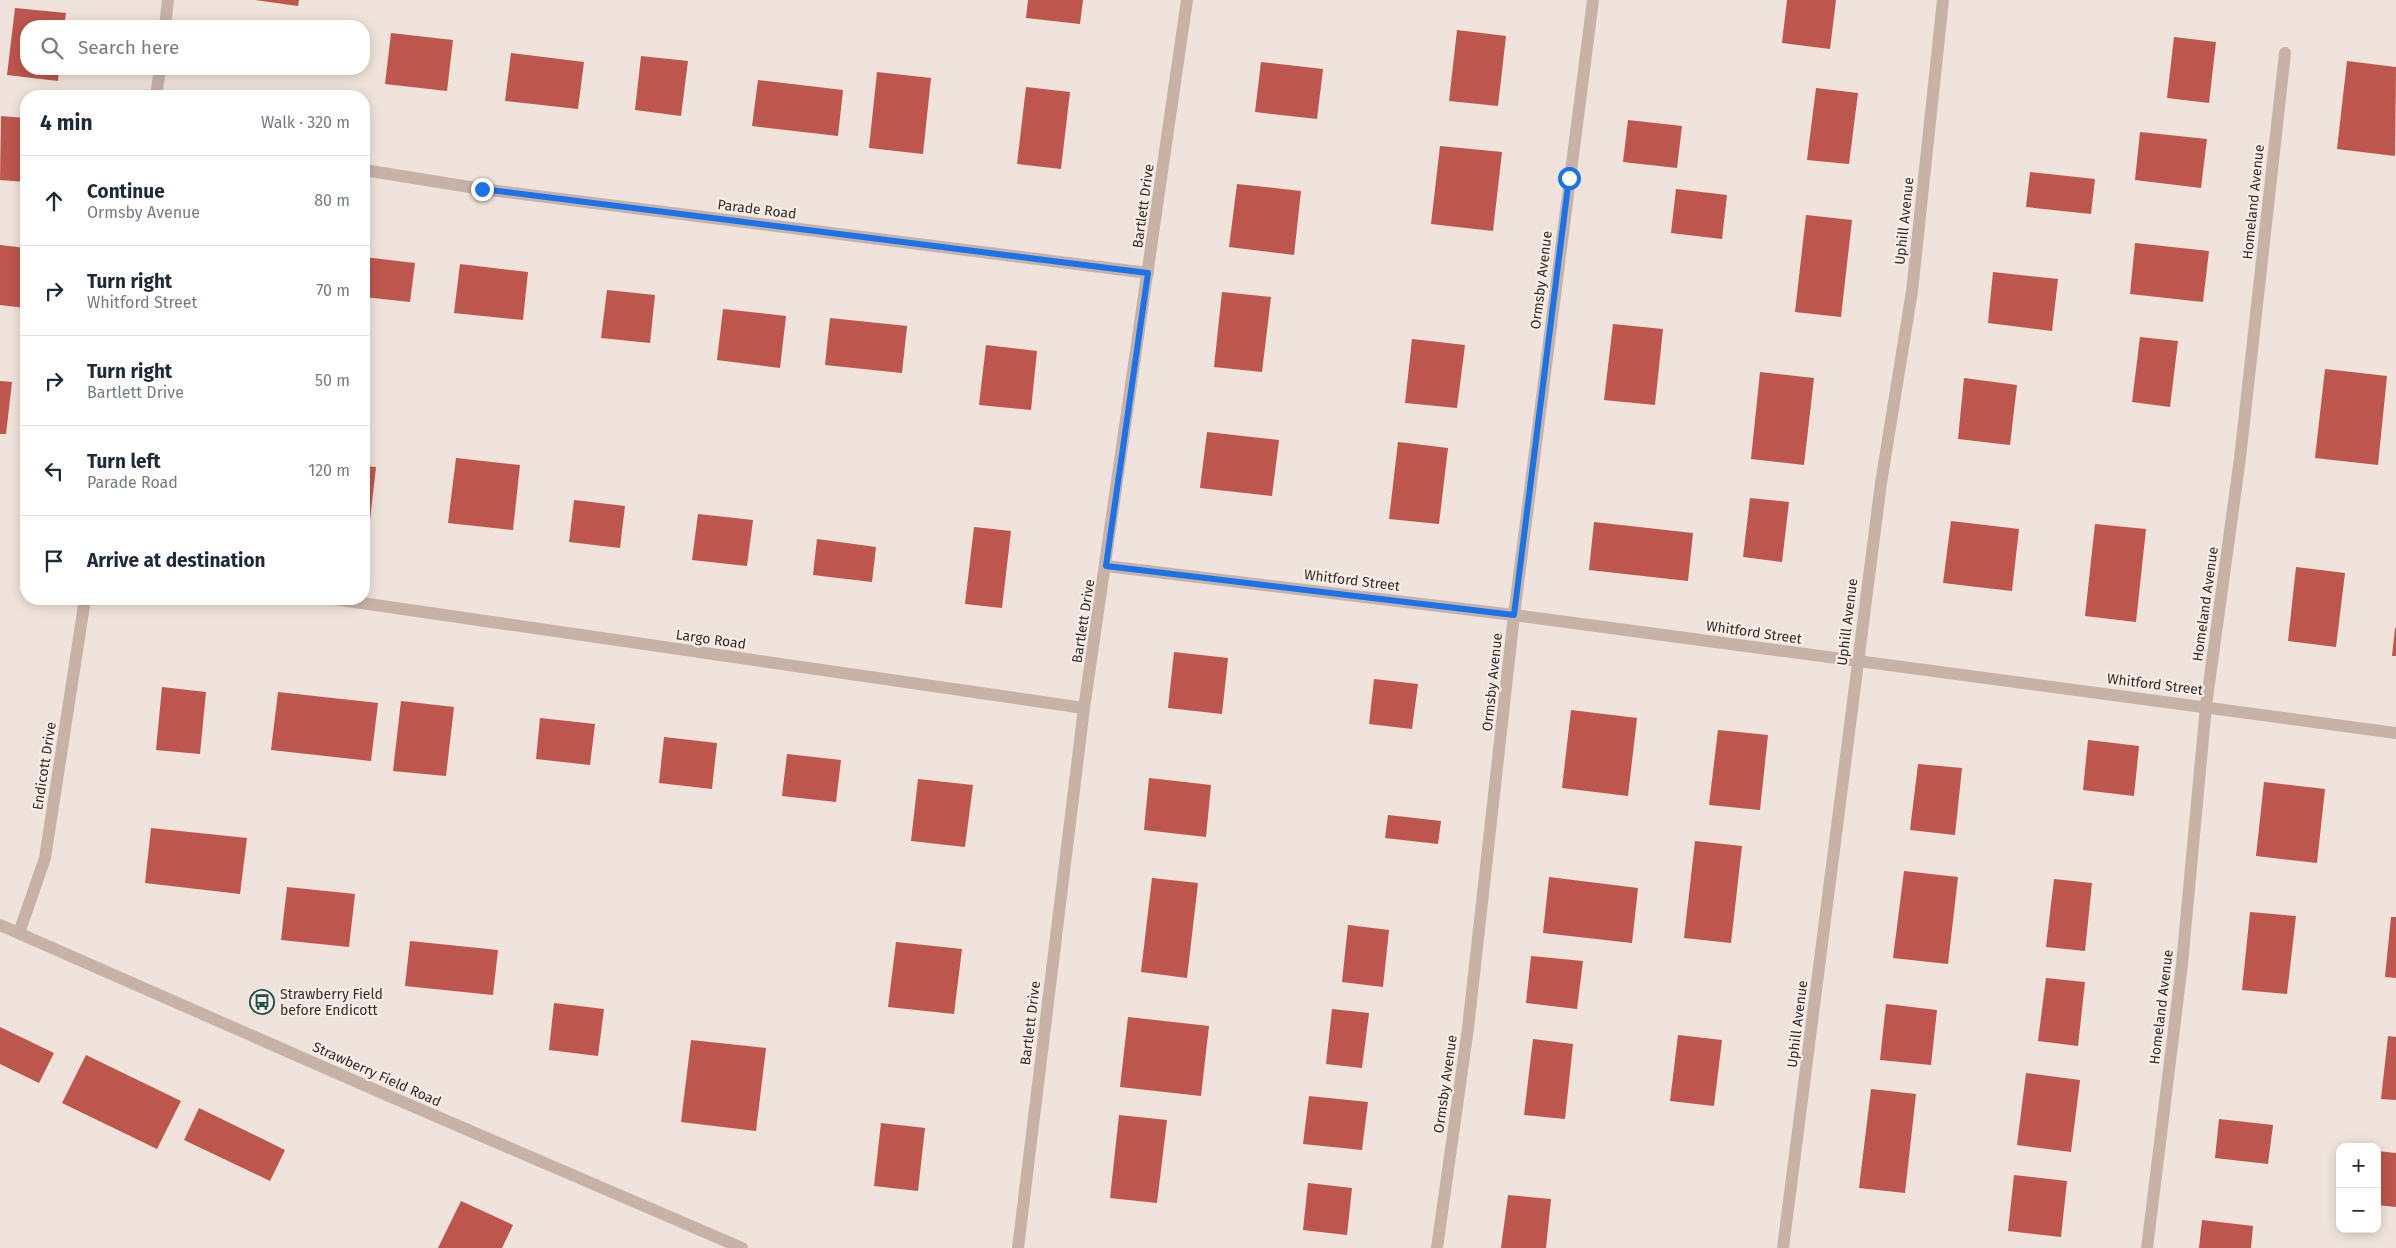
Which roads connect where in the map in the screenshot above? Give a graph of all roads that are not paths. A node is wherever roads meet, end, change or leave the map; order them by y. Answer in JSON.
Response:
{"nodes":[{"id":1,"x":168,"y":0,"type":"edge"},
{"id":2,"x":1187,"y":0,"type":"edge"},
{"id":3,"x":1593,"y":0,"type":"edge"},
{"id":4,"x":1943,"y":0,"type":"edge"},
{"id":5,"x":166,"y":20,"type":"edge"},
{"id":6,"x":2284,"y":54,"type":"dead end"},
{"id":7,"x":159,"y":75,"type":"edge"},
{"id":8,"x":157,"y":90,"type":"edge"},
{"id":9,"x":370,"y":171,"type":"edge"},
{"id":10,"x":1148,"y":273,"type":"junction"},
{"id":11,"x":1106,"y":566,"type":"junction"},
{"id":12,"x":370,"y":604,"type":"edge"},
{"id":13,"x":84,"y":605,"type":"edge"},
{"id":14,"x":1514,"y":615,"type":"junction"},
{"id":15,"x":1858,"y":661,"type":"junction"},
{"id":16,"x":2206,"y":706,"type":"junction"},
{"id":17,"x":1084,"y":708,"type":"junction"},
{"id":18,"x":2396,"y":733,"type":"edge"},
{"id":19,"x":0,"y":926,"type":"edge"},
{"id":20,"x":19,"y":933,"type":"junction"},
{"id":21,"x":742,"y":1248,"type":"edge"},
{"id":22,"x":1018,"y":1248,"type":"edge"},
{"id":23,"x":1437,"y":1248,"type":"edge"},
{"id":24,"x":1783,"y":1248,"type":"edge"},
{"id":25,"x":2147,"y":1248,"type":"edge"}],
"edges":[{"from":1,"to":5,"type":"street"},
{"from":2,"to":10,"type":"street","name":"Bartlett Drive"},
{"from":3,"to":14,"type":"street","name":"Ormsby Avenue"},
{"from":4,"to":15,"type":"street","name":"Uphill Avenue"},
{"from":6,"to":16,"type":"street","name":"Homeland Avenue"},
{"from":7,"to":8,"type":"street"},
{"from":9,"to":10,"type":"street","name":"Parade Road"},
{"from":10,"to":11,"type":"street","name":"Bartlett Drive"},
{"from":11,"to":14,"type":"street","name":"Whitford Street"},
{"from":11,"to":17,"type":"street","name":"Bartlett Drive"},
{"from":12,"to":17,"type":"street","name":"Largo Road"},
{"from":13,"to":20,"type":"street","name":"Endicott Drive"},
{"from":14,"to":15,"type":"street","name":"Whitford Street"},
{"from":14,"to":23,"type":"street","name":"Ormsby Avenue"},
{"from":15,"to":16,"type":"street","name":"Whitford Street"},
{"from":15,"to":24,"type":"street","name":"Uphill Avenue"},
{"from":16,"to":18,"type":"street","name":"Whitford Street"},
{"from":16,"to":25,"type":"street","name":"Homeland Avenue"},
{"from":17,"to":22,"type":"street","name":"Bartlett Drive"},
{"from":19,"to":20,"type":"street","name":"Strawberry Field Road"},
{"from":20,"to":21,"type":"street","name":"Strawberry Field Road"}]}
